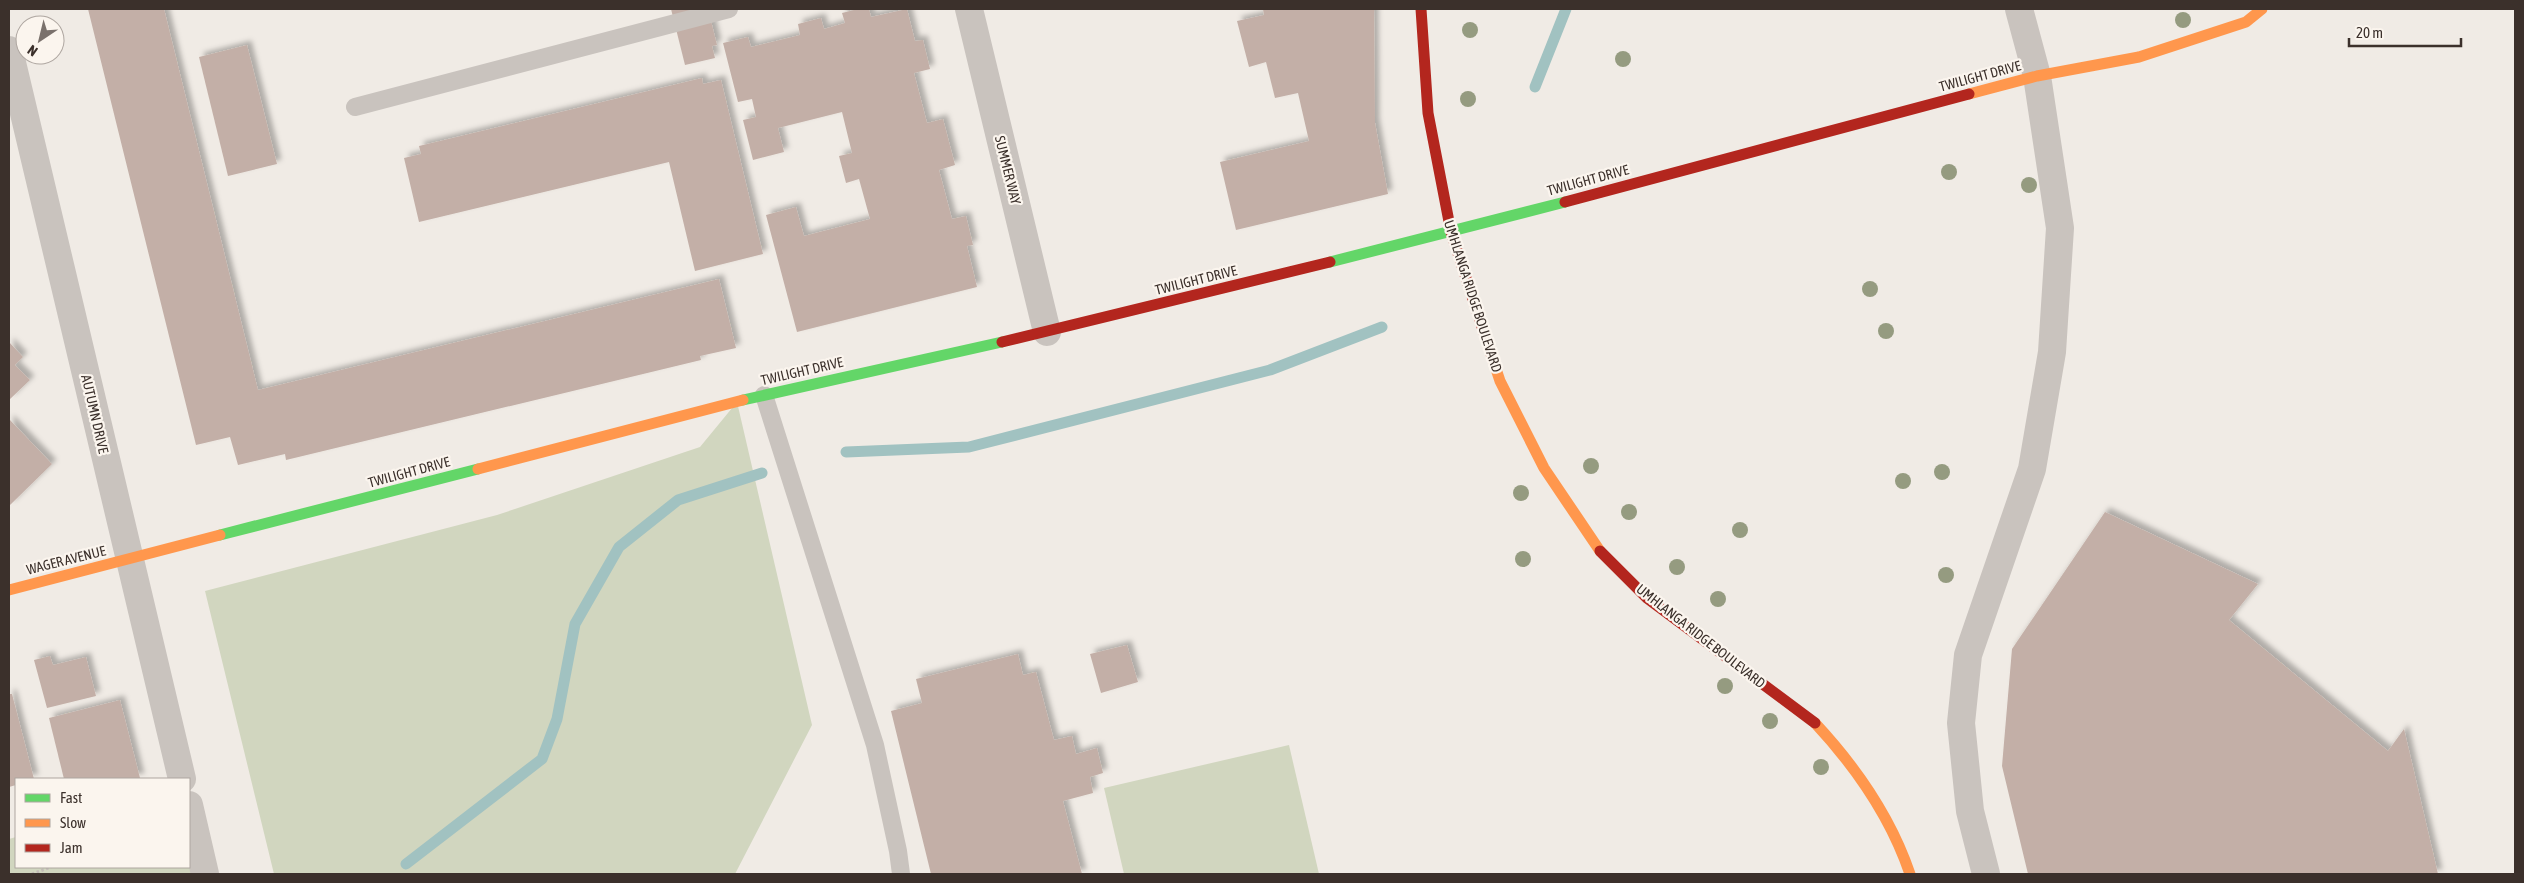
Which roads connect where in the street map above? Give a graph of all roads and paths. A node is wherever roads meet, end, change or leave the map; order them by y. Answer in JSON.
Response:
{"nodes":[{"id":1,"x":729,"y":9,"type":"edge"},
{"id":2,"x":969,"y":9,"type":"edge"},
{"id":3,"x":1421,"y":9,"type":"edge"},
{"id":4,"x":2019,"y":9,"type":"edge"},
{"id":5,"x":2262,"y":9,"type":"edge"},
{"id":6,"x":9,"y":50,"type":"edge"},
{"id":7,"x":2037,"y":76,"type":"junction"},
{"id":8,"x":355,"y":107,"type":"dead end"},
{"id":9,"x":1451,"y":232,"type":"junction"},
{"id":10,"x":1047,"y":332,"type":"junction"},
{"id":11,"x":764,"y":395,"type":"junction"},
{"id":12,"x":130,"y":560,"type":"junction"},
{"id":13,"x":9,"y":590,"type":"edge"},
{"id":14,"x":182,"y":778,"type":"edge"},
{"id":15,"x":190,"y":809,"type":"edge"},
{"id":16,"x":47,"y":868,"type":"edge"},
{"id":17,"x":32,"y":874,"type":"edge"},
{"id":18,"x":205,"y":874,"type":"edge"},
{"id":19,"x":901,"y":874,"type":"edge"},
{"id":20,"x":1910,"y":874,"type":"edge"},
{"id":21,"x":1986,"y":874,"type":"edge"}],
"edges":[{"from":1,"to":8,"type":"lane"},
{"from":2,"to":10,"type":"street","name":"SUMMER WAY"},
{"from":3,"to":9,"type":"street","name":"UMHLANGA RIDGE BOULEVARD"},
{"from":4,"to":7,"type":"street"},
{"from":5,"to":7,"type":"street","name":"TWILIGHT DRIVE"},
{"from":6,"to":12,"type":"street","name":"AUTUMN DRIVE"},
{"from":7,"to":9,"type":"street","name":"TWILIGHT DRIVE"},
{"from":7,"to":21,"type":"street"},
{"from":9,"to":10,"type":"street","name":"TWILIGHT DRIVE"},
{"from":9,"to":20,"type":"street","name":"UMHLANGA RIDGE BOULEVARD"},
{"from":10,"to":11,"type":"street","name":"TWILIGHT DRIVE"},
{"from":11,"to":12,"type":"street","name":"TWILIGHT DRIVE"},
{"from":11,"to":19,"type":"lane"},
{"from":12,"to":13,"type":"street","name":"WAGER AVENUE"},
{"from":12,"to":14,"type":"street","name":"AUTUMN DRIVE"},
{"from":15,"to":18,"type":"street"},
{"from":16,"to":17,"type":"path"}]}
